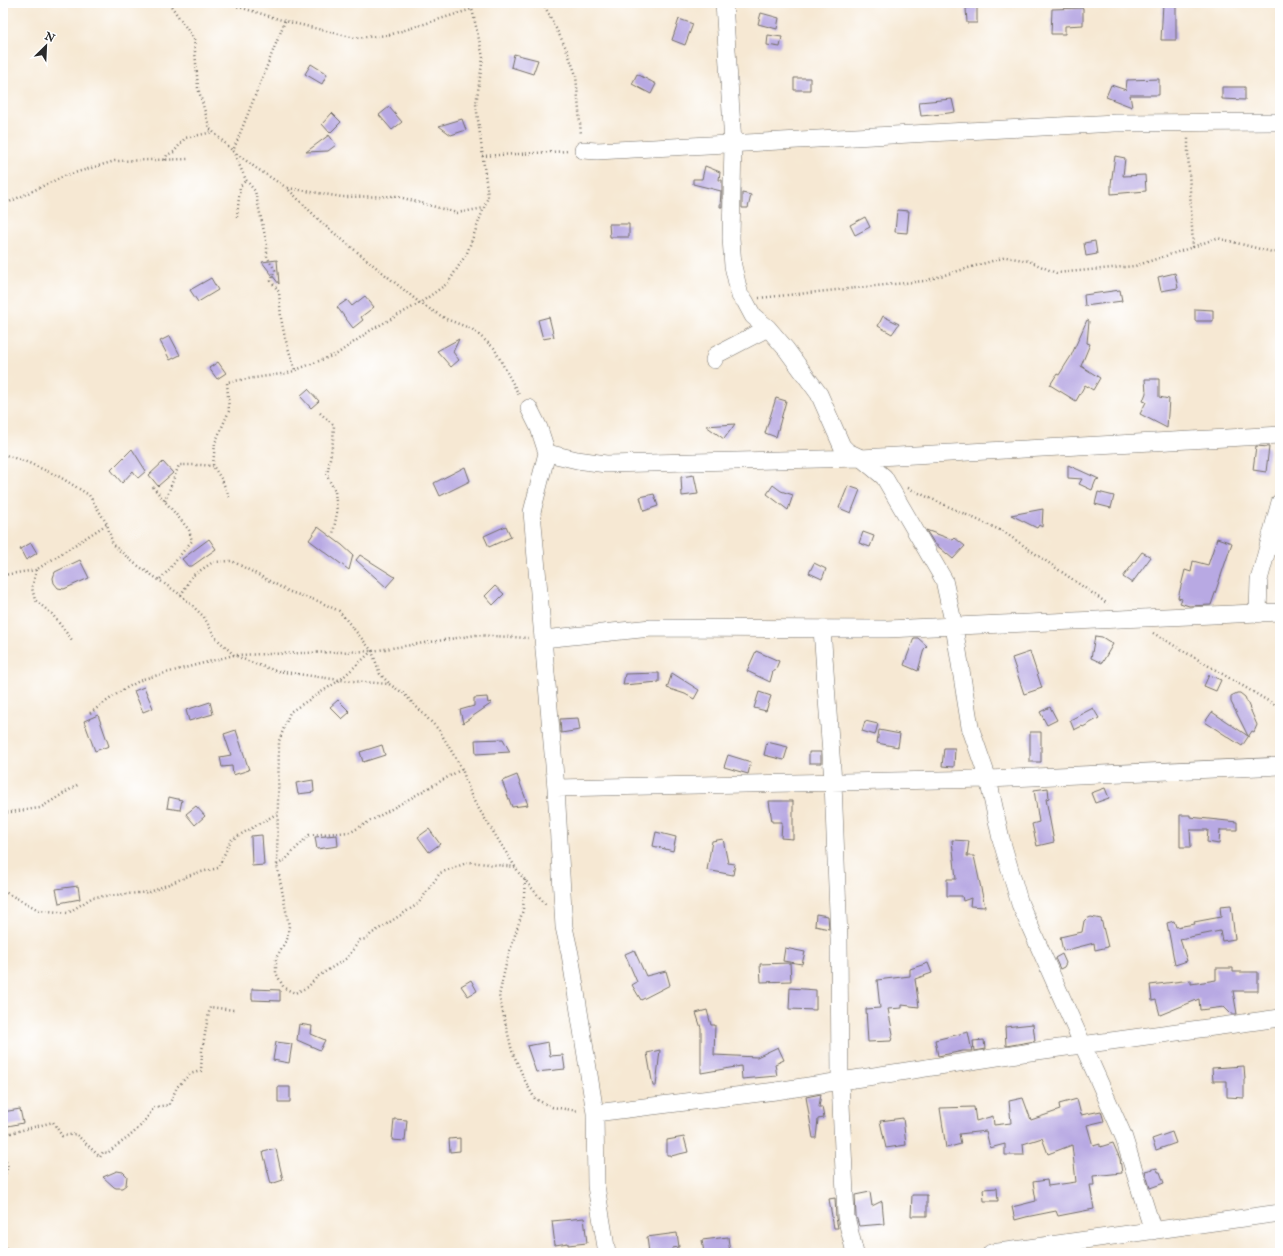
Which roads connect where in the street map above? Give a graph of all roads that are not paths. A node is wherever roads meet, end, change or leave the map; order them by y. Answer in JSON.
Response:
{"nodes":[{"id":1,"x":724,"y":3,"type":"edge"},
{"id":2,"x":1280,"y":122,"type":"edge"},
{"id":3,"x":733,"y":143,"type":"junction"},
{"id":4,"x":583,"y":150,"type":"road end"},
{"id":5,"x":768,"y":328,"type":"junction"},
{"id":6,"x":714,"y":360,"type":"dead end"},
{"id":7,"x":529,"y":408,"type":"road end"},
{"id":8,"x":1280,"y":435,"type":"edge"},
{"id":9,"x":547,"y":453,"type":"junction"},
{"id":10,"x":861,"y":458,"type":"junction"},
{"id":11,"x":1280,"y":502,"type":"edge"},
{"id":12,"x":1280,"y":612,"type":"edge"},
{"id":13,"x":1258,"y":614,"type":"junction"},
{"id":14,"x":954,"y":626,"type":"junction"},
{"id":15,"x":822,"y":629,"type":"junction"},
{"id":16,"x":543,"y":639,"type":"junction"},
{"id":17,"x":1280,"y":766,"type":"edge"},
{"id":18,"x":988,"y":779,"type":"junction"},
{"id":19,"x":833,"y":782,"type":"junction"},
{"id":20,"x":556,"y":788,"type":"junction"},
{"id":21,"x":1280,"y":1018,"type":"edge"},
{"id":22,"x":1082,"y":1045,"type":"junction"},
{"id":23,"x":840,"y":1081,"type":"junction"},
{"id":24,"x":595,"y":1113,"type":"junction"},
{"id":25,"x":1280,"y":1213,"type":"edge"},
{"id":26,"x":1153,"y":1231,"type":"junction"},
{"id":27,"x":607,"y":1253,"type":"edge"},
{"id":28,"x":854,"y":1253,"type":"edge"},
{"id":29,"x":991,"y":1253,"type":"edge"}],
"edges":[{"from":1,"to":3,"type":"street"},
{"from":2,"to":3,"type":"street"},
{"from":3,"to":4,"type":"street"},
{"from":3,"to":5,"type":"street"},
{"from":5,"to":6,"type":"street"},
{"from":5,"to":10,"type":"street"},
{"from":7,"to":9,"type":"street"},
{"from":8,"to":10,"type":"street"},
{"from":9,"to":10,"type":"street"},
{"from":9,"to":16,"type":"street"},
{"from":10,"to":14,"type":"street"},
{"from":11,"to":13,"type":"street"},
{"from":12,"to":13,"type":"street"},
{"from":13,"to":14,"type":"street"},
{"from":14,"to":15,"type":"street"},
{"from":14,"to":18,"type":"street"},
{"from":15,"to":16,"type":"street"},
{"from":15,"to":19,"type":"street"},
{"from":16,"to":20,"type":"street"},
{"from":17,"to":18,"type":"street"},
{"from":18,"to":19,"type":"street"},
{"from":18,"to":22,"type":"street"},
{"from":19,"to":20,"type":"street"},
{"from":19,"to":23,"type":"street"},
{"from":20,"to":24,"type":"street"},
{"from":21,"to":22,"type":"street"},
{"from":22,"to":23,"type":"street"},
{"from":22,"to":26,"type":"street"},
{"from":23,"to":24,"type":"street"},
{"from":23,"to":28,"type":"street"},
{"from":24,"to":27,"type":"street"},
{"from":25,"to":26,"type":"street"},
{"from":26,"to":29,"type":"street"}]}
